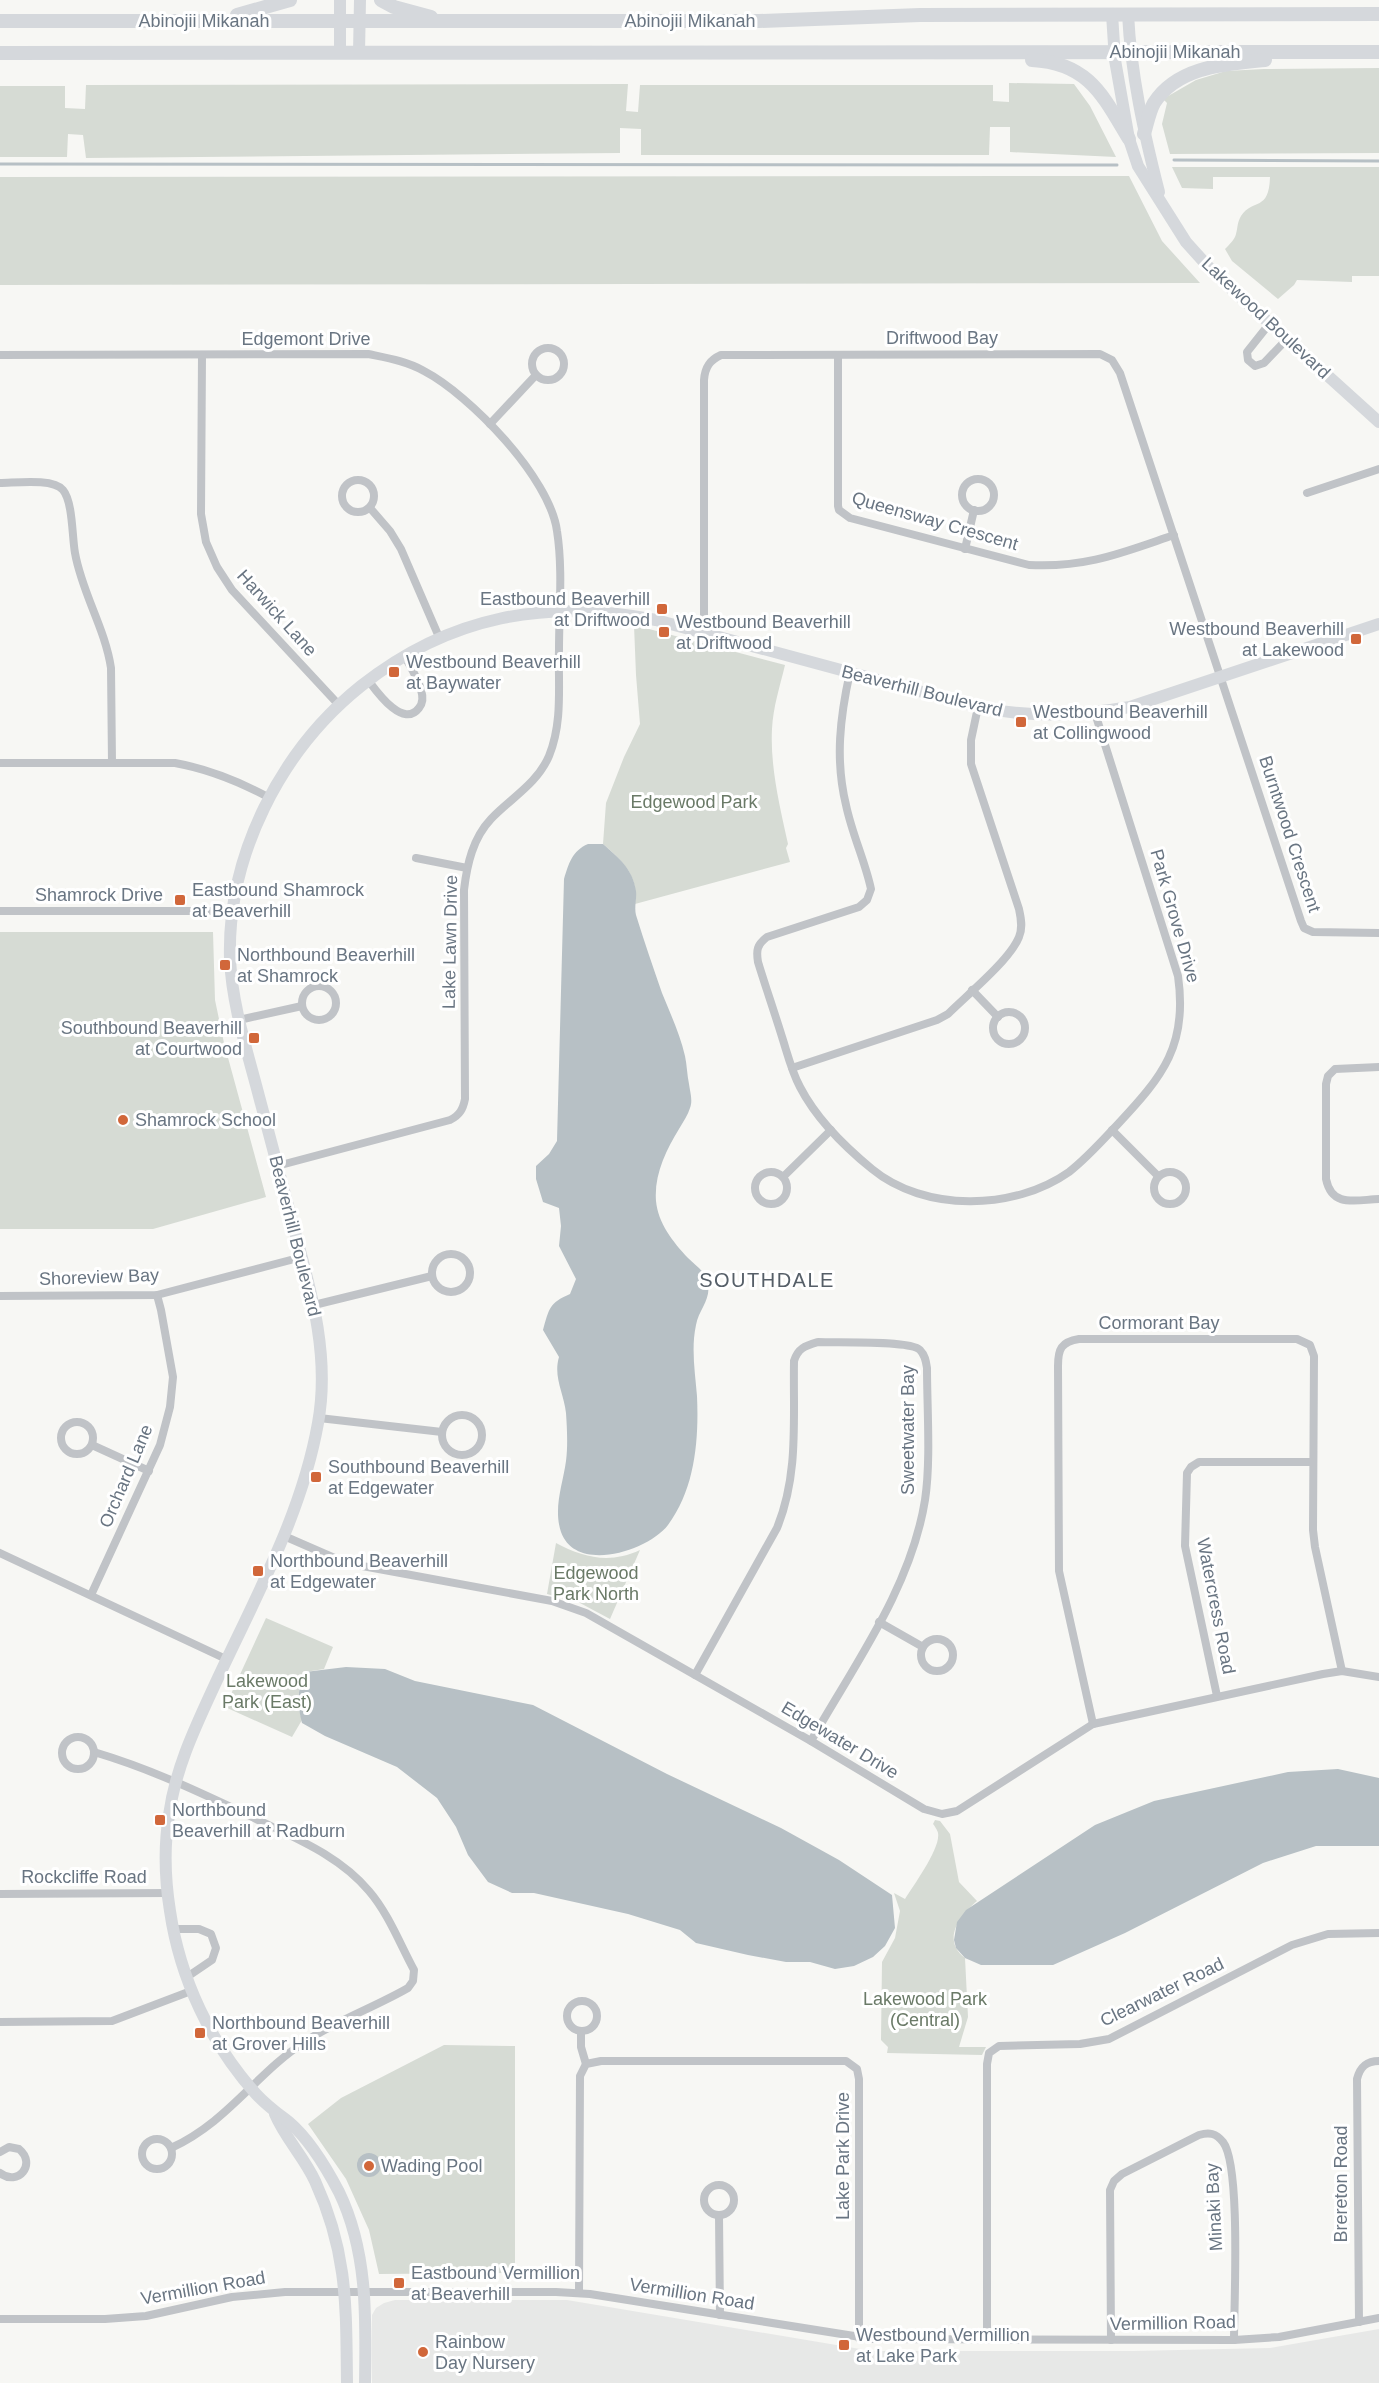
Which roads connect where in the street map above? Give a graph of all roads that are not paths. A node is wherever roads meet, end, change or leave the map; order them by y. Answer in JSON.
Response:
{"nodes":[{"id":1,"x":290,"y":0,"type":"edge"},
{"id":2,"x":340,"y":0,"type":"edge"},
{"id":3,"x":360,"y":0,"type":"edge"},
{"id":4,"x":381,"y":0,"type":"edge"},
{"id":5,"x":1112,"y":14,"type":"junction"},
{"id":6,"x":1128,"y":14,"type":"junction"},
{"id":7,"x":1379,"y":14,"type":"edge"},
{"id":8,"x":217,"y":20,"type":"junction"},
{"id":9,"x":0,"y":21,"type":"edge"},
{"id":10,"x":445,"y":21,"type":"junction"},
{"id":11,"x":340,"y":22,"type":"junction"},
{"id":12,"x":360,"y":22,"type":"junction"},
{"id":13,"x":989,"y":52,"type":"junction"},
{"id":14,"x":1115,"y":52,"type":"junction"},
{"id":15,"x":1130,"y":52,"type":"junction"},
{"id":16,"x":1334,"y":52,"type":"junction"},
{"id":17,"x":1379,"y":52,"type":"edge"},
{"id":18,"x":340,"y":53,"type":"junction"},
{"id":19,"x":360,"y":53,"type":"junction"},
{"id":20,"x":0,"y":54,"type":"edge"},
{"id":21,"x":1144,"y":134,"type":"junction"},
{"id":22,"x":1129,"y":139,"type":"junction"},
{"id":23,"x":1162,"y":205,"type":"junction"},
{"id":24,"x":1270,"y":323,"type":"junction"},
{"id":25,"x":1287,"y":339,"type":"junction"},
{"id":26,"x":0,"y":355,"type":"edge"},
{"id":27,"x":202,"y":355,"type":"junction"},
{"id":28,"x":838,"y":355,"type":"junction"},
{"id":29,"x":536,"y":375,"type":"dead end"},
{"id":30,"x":1379,"y":422,"type":"edge"},
{"id":31,"x":490,"y":424,"type":"junction"},
{"id":32,"x":1379,"y":469,"type":"edge"},
{"id":33,"x":0,"y":483,"type":"edge"},
{"id":34,"x":1307,"y":493,"type":"dead end"},
{"id":35,"x":370,"y":508,"type":"junction"},
{"id":36,"x":974,"y":510,"type":"dead end"},
{"id":37,"x":1174,"y":534,"type":"junction"},
{"id":38,"x":965,"y":549,"type":"junction"},
{"id":39,"x":559,"y":610,"type":"junction"},
{"id":40,"x":1379,"y":624,"type":"edge"},
{"id":41,"x":705,"y":634,"type":"junction"},
{"id":42,"x":439,"y":637,"type":"junction"},
{"id":43,"x":404,"y":655,"type":"junction"},
{"id":44,"x":850,"y":672,"type":"junction"},
{"id":45,"x":1221,"y":677,"type":"junction"},
{"id":46,"x":368,"y":681,"type":"junction"},
{"id":47,"x":338,"y":704,"type":"junction"},
{"id":48,"x":978,"y":707,"type":"junction"},
{"id":49,"x":1095,"y":713,"type":"junction"},
{"id":50,"x":0,"y":763,"type":"edge"},
{"id":51,"x":112,"y":763,"type":"junction"},
{"id":52,"x":268,"y":797,"type":"junction"},
{"id":53,"x":416,"y":858,"type":"dead end"},
{"id":54,"x":467,"y":868,"type":"junction"},
{"id":55,"x":0,"y":911,"type":"edge"},
{"id":56,"x":233,"y":911,"type":"junction"},
{"id":57,"x":1379,"y":933,"type":"edge"},
{"id":58,"x":972,"y":990,"type":"junction"},
{"id":59,"x":302,"y":1006,"type":"junction"},
{"id":60,"x":998,"y":1017,"type":"dead end"},
{"id":61,"x":239,"y":1020,"type":"junction"},
{"id":62,"x":1379,"y":1067,"type":"edge"},
{"id":63,"x":792,"y":1068,"type":"junction"},
{"id":64,"x":831,"y":1130,"type":"junction"},
{"id":65,"x":1112,"y":1130,"type":"junction"},
{"id":66,"x":277,"y":1166,"type":"junction"},
{"id":67,"x":1158,"y":1176,"type":"dead end"},
{"id":68,"x":783,"y":1177,"type":"dead end"},
{"id":69,"x":1379,"y":1199,"type":"edge"},
{"id":70,"x":302,"y":1257,"type":"junction"},
{"id":71,"x":432,"y":1276,"type":"junction"},
{"id":72,"x":156,"y":1295,"type":"junction"},
{"id":73,"x":0,"y":1296,"type":"edge"},
{"id":74,"x":314,"y":1305,"type":"junction"},
{"id":75,"x":319,"y":1418,"type":"junction"},
{"id":76,"x":442,"y":1432,"type":"junction"},
{"id":77,"x":92,"y":1445,"type":"dead end"},
{"id":78,"x":1312,"y":1462,"type":"junction"},
{"id":79,"x":149,"y":1471,"type":"junction"},
{"id":80,"x":284,"y":1536,"type":"junction"},
{"id":81,"x":0,"y":1553,"type":"edge"},
{"id":82,"x":91,"y":1595,"type":"junction"},
{"id":83,"x":879,"y":1622,"type":"junction"},
{"id":84,"x":923,"y":1647,"type":"dead end"},
{"id":85,"x":226,"y":1659,"type":"junction"},
{"id":86,"x":1342,"y":1671,"type":"junction"},
{"id":87,"x":695,"y":1675,"type":"junction"},
{"id":88,"x":1379,"y":1677,"type":"edge"},
{"id":89,"x":1217,"y":1696,"type":"junction"},
{"id":90,"x":1094,"y":1724,"type":"junction"},
{"id":91,"x":811,"y":1741,"type":"junction"},
{"id":92,"x":94,"y":1752,"type":"dead end"},
{"id":93,"x":177,"y":1781,"type":"junction"},
{"id":94,"x":168,"y":1893,"type":"junction"},
{"id":95,"x":0,"y":1894,"type":"edge"},
{"id":96,"x":173,"y":1929,"type":"junction"},
{"id":97,"x":1379,"y":1933,"type":"edge"},
{"id":98,"x":187,"y":1977,"type":"junction"},
{"id":99,"x":191,"y":1990,"type":"junction"},
{"id":100,"x":0,"y":2022,"type":"edge"},
{"id":101,"x":581,"y":2031,"type":"dead end"},
{"id":102,"x":1379,"y":2061,"type":"edge"},
{"id":103,"x":586,"y":2064,"type":"junction"},
{"id":104,"x":251,"y":2089,"type":"junction"},
{"id":105,"x":275,"y":2114,"type":"junction"},
{"id":106,"x":171,"y":2148,"type":"dead end"},
{"id":107,"x":0,"y":2152,"type":"edge"},
{"id":108,"x":0,"y":2173,"type":"edge"},
{"id":109,"x":719,"y":2216,"type":"dead end"},
{"id":110,"x":346,"y":2292,"type":"junction"},
{"id":111,"x":364,"y":2292,"type":"junction"},
{"id":112,"x":579,"y":2293,"type":"junction"},
{"id":113,"x":720,"y":2315,"type":"junction"},
{"id":114,"x":1379,"y":2318,"type":"edge"},
{"id":115,"x":0,"y":2319,"type":"edge"},
{"id":116,"x":1359,"y":2322,"type":"junction"},
{"id":117,"x":859,"y":2338,"type":"junction"},
{"id":118,"x":987,"y":2340,"type":"junction"},
{"id":119,"x":1111,"y":2340,"type":"junction"},
{"id":120,"x":1234,"y":2340,"type":"junction"},
{"id":121,"x":347,"y":2383,"type":"edge"},
{"id":122,"x":365,"y":2383,"type":"edge"}],
"edges":[{"from":1,"to":8,"type":"main road"},
{"from":2,"to":11,"type":"street"},
{"from":3,"to":12,"type":"street"},
{"from":4,"to":10,"type":"main road"},
{"from":5,"to":6,"type":"main road","name":"Abinojii Mikanah"},
{"from":5,"to":10,"type":"main road","name":"Abinojii Mikanah"},
{"from":5,"to":14,"type":"street","name":"Lakewood Boulevard"},
{"from":6,"to":7,"type":"main road","name":"Abinojii Mikanah"},
{"from":6,"to":15,"type":"street","name":"Lakewood Boulevard"},
{"from":8,"to":9,"type":"main road","name":"Abinojii Mikanah"},
{"from":8,"to":11,"type":"main road","name":"Abinojii Mikanah"},
{"from":10,"to":12,"type":"main road","name":"Abinojii Mikanah"},
{"from":11,"to":12,"type":"main road","name":"Abinojii Mikanah"},
{"from":11,"to":18,"type":"street"},
{"from":12,"to":19,"type":"street"},
{"from":13,"to":14,"type":"main road","name":"Abinojii Mikanah"},
{"from":13,"to":19,"type":"main road","name":"Abinojii Mikanah"},
{"from":13,"to":22,"type":"main road"},
{"from":14,"to":15,"type":"main road","name":"Abinojii Mikanah"},
{"from":14,"to":22,"type":"street","name":"Lakewood Boulevard"},
{"from":15,"to":16,"type":"main road","name":"Abinojii Mikanah"},
{"from":15,"to":21,"type":"street","name":"Lakewood Boulevard"},
{"from":16,"to":17,"type":"main road","name":"Abinojii Mikanah"},
{"from":16,"to":21,"type":"main road"},
{"from":18,"to":19,"type":"main road","name":"Abinojii Mikanah"},
{"from":18,"to":20,"type":"main road","name":"Abinojii Mikanah"},
{"from":21,"to":23,"type":"street","name":"Lakewood Boulevard"},
{"from":22,"to":23,"type":"street","name":"Lakewood Boulevard"},
{"from":23,"to":24,"type":"street","name":"Lakewood Boulevard"},
{"from":24,"to":25,"type":"street","name":"Lakewood Boulevard"},
{"from":24,"to":25,"type":"street"},
{"from":25,"to":30,"type":"street","name":"Lakewood Boulevard"},
{"from":26,"to":27,"type":"street","name":"Edgemont Drive"},
{"from":27,"to":31,"type":"street","name":"Edgemont Drive"},
{"from":27,"to":47,"type":"street","name":"Harwick Lane"},
{"from":28,"to":37,"type":"street","name":"Driftwood Bay"},
{"from":28,"to":38,"type":"street","name":"Queensway Crescent"},
{"from":28,"to":41,"type":"street","name":"Driftwood Bay"},
{"from":29,"to":31,"type":"street"},
{"from":31,"to":39,"type":"street","name":"Edgemont Drive"},
{"from":32,"to":34,"type":"street"},
{"from":33,"to":51,"type":"street"},
{"from":35,"to":35,"type":"street"},
{"from":35,"to":42,"type":"street"},
{"from":36,"to":38,"type":"street"},
{"from":37,"to":38,"type":"street","name":"Queensway Crescent"},
{"from":37,"to":45,"type":"street","name":"Driftwood Bay"},
{"from":39,"to":41,"type":"street","name":"Beaverhill Boulevard"},
{"from":39,"to":42,"type":"street","name":"Beaverhill Boulevard"},
{"from":39,"to":54,"type":"street","name":"Lake Lawn Drive"},
{"from":40,"to":45,"type":"street","name":"Beaverhill Boulevard"},
{"from":41,"to":44,"type":"street","name":"Beaverhill Boulevard"},
{"from":42,"to":43,"type":"street","name":"Beaverhill Boulevard"},
{"from":43,"to":46,"type":"street","name":"Beaverhill Boulevard"},
{"from":43,"to":46,"type":"street"},
{"from":44,"to":48,"type":"street","name":"Beaverhill Boulevard"},
{"from":44,"to":63,"type":"street","name":"Park Grove Drive"},
{"from":45,"to":49,"type":"street","name":"Beaverhill Boulevard"},
{"from":45,"to":57,"type":"street","name":"Burntwood Crescent"},
{"from":46,"to":47,"type":"street","name":"Beaverhill Boulevard"},
{"from":47,"to":52,"type":"street","name":"Beaverhill Boulevard"},
{"from":48,"to":49,"type":"street","name":"Beaverhill Boulevard"},
{"from":48,"to":58,"type":"street"},
{"from":49,"to":65,"type":"street","name":"Park Grove Drive"},
{"from":50,"to":51,"type":"street"},
{"from":51,"to":52,"type":"street"},
{"from":52,"to":56,"type":"street","name":"Beaverhill Boulevard"},
{"from":53,"to":54,"type":"street"},
{"from":54,"to":66,"type":"street","name":"Lake Lawn Drive"},
{"from":55,"to":56,"type":"street","name":"Shamrock Drive"},
{"from":56,"to":61,"type":"street","name":"Beaverhill Boulevard"},
{"from":58,"to":60,"type":"street"},
{"from":58,"to":63,"type":"street"},
{"from":59,"to":59,"type":"street"},
{"from":59,"to":61,"type":"street"},
{"from":61,"to":66,"type":"street","name":"Beaverhill Boulevard"},
{"from":62,"to":69,"type":"street"},
{"from":63,"to":64,"type":"street","name":"Park Grove Drive"},
{"from":64,"to":65,"type":"street","name":"Park Grove Drive"},
{"from":64,"to":68,"type":"street"},
{"from":65,"to":67,"type":"street"},
{"from":66,"to":70,"type":"street","name":"Beaverhill Boulevard"},
{"from":70,"to":72,"type":"street","name":"Shoreview Bay"},
{"from":70,"to":74,"type":"street","name":"Beaverhill Boulevard"},
{"from":71,"to":71,"type":"street"},
{"from":71,"to":74,"type":"street"},
{"from":72,"to":73,"type":"street","name":"Shoreview Bay"},
{"from":72,"to":79,"type":"street","name":"Orchard Lane"},
{"from":74,"to":75,"type":"street","name":"Beaverhill Boulevard"},
{"from":75,"to":76,"type":"street"},
{"from":75,"to":80,"type":"street","name":"Beaverhill Boulevard"},
{"from":76,"to":76,"type":"street"},
{"from":77,"to":79,"type":"street"},
{"from":78,"to":86,"type":"street","name":"Cormorant Bay"},
{"from":78,"to":89,"type":"street","name":"Watercress Road"},
{"from":78,"to":90,"type":"street","name":"Cormorant Bay"},
{"from":79,"to":82,"type":"street","name":"Orchard Lane"},
{"from":80,"to":85,"type":"street","name":"Beaverhill Boulevard"},
{"from":80,"to":87,"type":"street","name":"Edgewater Drive"},
{"from":81,"to":82,"type":"street"},
{"from":82,"to":85,"type":"street"},
{"from":83,"to":84,"type":"street"},
{"from":83,"to":87,"type":"street","name":"Sweetwater Bay"},
{"from":83,"to":91,"type":"street","name":"Sweetwater Bay"},
{"from":85,"to":93,"type":"street","name":"Beaverhill Boulevard"},
{"from":86,"to":88,"type":"street","name":"Edgewater Drive"},
{"from":86,"to":89,"type":"street","name":"Edgewater Drive"},
{"from":87,"to":91,"type":"street","name":"Edgewater Drive"},
{"from":89,"to":90,"type":"street","name":"Edgewater Drive"},
{"from":90,"to":91,"type":"street","name":"Edgewater Drive"},
{"from":92,"to":93,"type":"street"},
{"from":93,"to":94,"type":"street","name":"Beaverhill Boulevard"},
{"from":93,"to":104,"type":"street"},
{"from":94,"to":95,"type":"street","name":"Rockcliffe Road"},
{"from":94,"to":96,"type":"street","name":"Beaverhill Boulevard"},
{"from":96,"to":98,"type":"street","name":"Beaverhill Boulevard"},
{"from":96,"to":98,"type":"street"},
{"from":97,"to":118,"type":"street","name":"Clearwater Road"},
{"from":98,"to":99,"type":"street","name":"Beaverhill Boulevard"},
{"from":99,"to":100,"type":"street"},
{"from":99,"to":104,"type":"street","name":"Beaverhill Boulevard"},
{"from":101,"to":103,"type":"street"},
{"from":102,"to":116,"type":"street","name":"Brereton Road"},
{"from":103,"to":112,"type":"street"},
{"from":103,"to":117,"type":"street","name":"Lake Park Drive"},
{"from":104,"to":105,"type":"street","name":"Beaverhill Boulevard"},
{"from":104,"to":106,"type":"street"},
{"from":105,"to":110,"type":"street","name":"Beaverhill Boulevard"},
{"from":105,"to":111,"type":"street","name":"Beaverhill Boulevard"},
{"from":107,"to":108,"type":"street"},
{"from":109,"to":113,"type":"street"},
{"from":110,"to":111,"type":"street","name":"Vermillion Road"},
{"from":110,"to":115,"type":"street","name":"Vermillion Road"},
{"from":110,"to":121,"type":"street","name":"Beaverhill Boulevard"},
{"from":111,"to":112,"type":"street","name":"Vermillion Road"},
{"from":111,"to":122,"type":"street","name":"Beaverhill Boulevard"},
{"from":112,"to":113,"type":"street","name":"Vermillion Road"},
{"from":113,"to":117,"type":"street","name":"Vermillion Road"},
{"from":114,"to":116,"type":"street","name":"Vermillion Road"},
{"from":116,"to":120,"type":"street","name":"Vermillion Road"},
{"from":117,"to":118,"type":"street","name":"Vermillion Road"},
{"from":118,"to":119,"type":"street","name":"Vermillion Road"},
{"from":119,"to":120,"type":"street","name":"Vermillion Road"},
{"from":119,"to":120,"type":"street","name":"Minaki Bay"}]}
